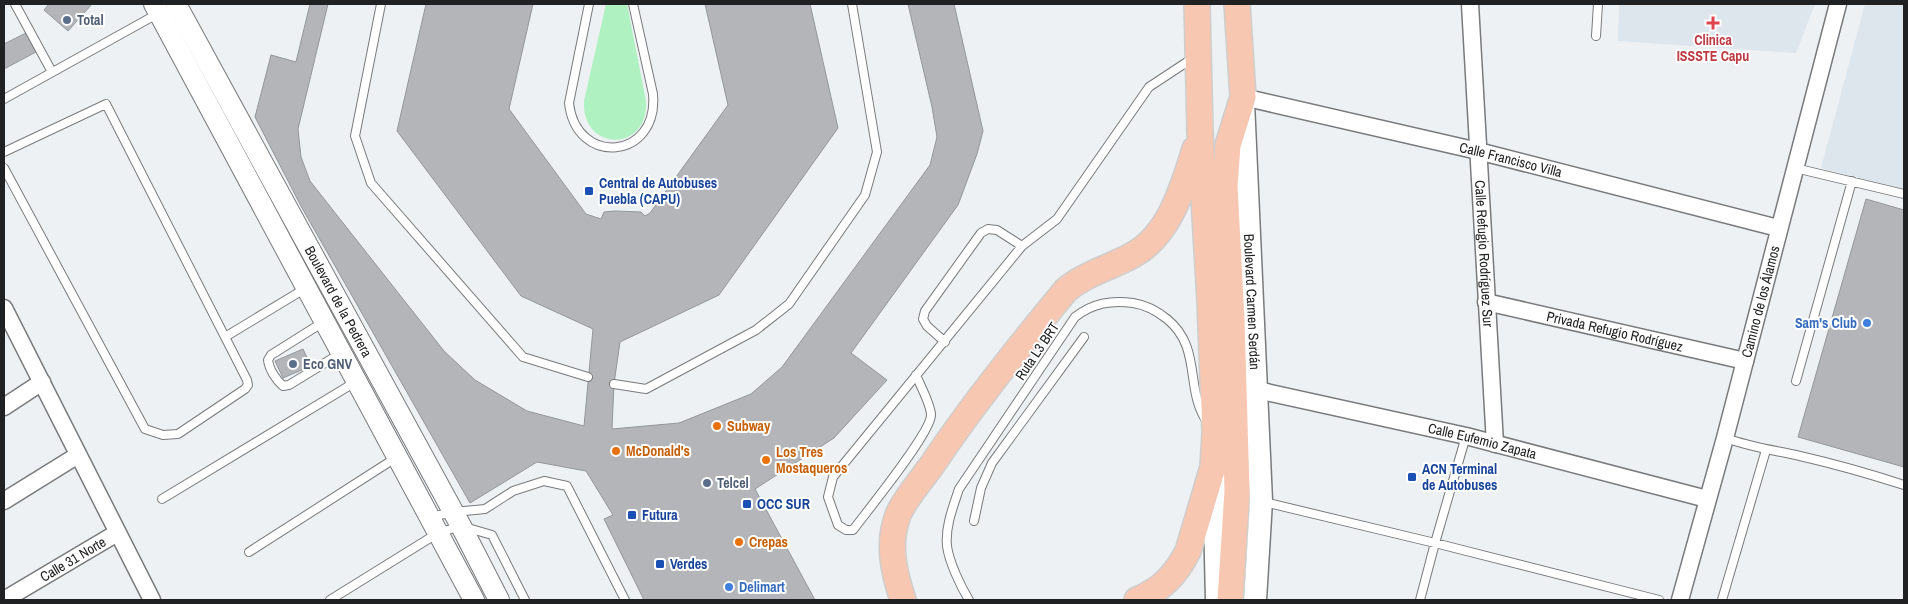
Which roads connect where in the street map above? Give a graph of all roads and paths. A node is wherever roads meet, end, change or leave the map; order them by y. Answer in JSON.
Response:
{"nodes":[{"id":1,"x":15,"y":4,"type":"edge"},
{"id":2,"x":381,"y":4,"type":"edge"},
{"id":3,"x":589,"y":4,"type":"edge"},
{"id":4,"x":634,"y":4,"type":"edge"},
{"id":5,"x":852,"y":4,"type":"edge"},
{"id":6,"x":1197,"y":4,"type":"edge"},
{"id":7,"x":1237,"y":4,"type":"edge"},
{"id":8,"x":1470,"y":4,"type":"edge"},
{"id":9,"x":1598,"y":4,"type":"edge"},
{"id":10,"x":1838,"y":4,"type":"edge"},
{"id":11,"x":163,"y":7,"type":"edge"},
{"id":12,"x":1596,"y":36,"type":"dead end"},
{"id":13,"x":1199,"y":54,"type":"junction"},
{"id":14,"x":52,"y":72,"type":"junction"},
{"id":15,"x":1243,"y":97,"type":"junction"},
{"id":16,"x":4,"y":100,"type":"edge"},
{"id":17,"x":1200,"y":132,"type":"junction"},
{"id":18,"x":1478,"y":151,"type":"junction"},
{"id":19,"x":4,"y":152,"type":"edge"},
{"id":20,"x":4,"y":168,"type":"edge"},
{"id":21,"x":1795,"y":168,"type":"junction"},
{"id":22,"x":1852,"y":181,"type":"junction"},
{"id":23,"x":1904,"y":194,"type":"edge"},
{"id":24,"x":1778,"y":228,"type":"junction"},
{"id":25,"x":1022,"y":246,"type":"junction"},
{"id":26,"x":316,"y":283,"type":"junction"},
{"id":27,"x":1486,"y":302,"type":"junction"},
{"id":28,"x":5,"y":313,"type":"edge"},
{"id":29,"x":334,"y":316,"type":"junction"},
{"id":30,"x":225,"y":337,"type":"junction"},
{"id":31,"x":1084,"y":337,"type":"dead end"},
{"id":32,"x":945,"y":342,"type":"junction"},
{"id":33,"x":341,"y":353,"type":"junction"},
{"id":34,"x":1745,"y":361,"type":"junction"},
{"id":35,"x":916,"y":375,"type":"junction"},
{"id":36,"x":366,"y":376,"type":"junction"},
{"id":37,"x":588,"y":377,"type":"dead end"},
{"id":38,"x":1796,"y":381,"type":"dead end"},
{"id":39,"x":42,"y":382,"type":"junction"},
{"id":40,"x":614,"y":384,"type":"dead end"},
{"id":41,"x":1257,"y":390,"type":"junction"},
{"id":42,"x":4,"y":406,"type":"edge"},
{"id":43,"x":1215,"y":432,"type":"junction"},
{"id":44,"x":1466,"y":436,"type":"junction"},
{"id":45,"x":1724,"y":438,"type":"junction"},
{"id":46,"x":1495,"y":444,"type":"junction"},
{"id":47,"x":1766,"y":450,"type":"junction"},
{"id":48,"x":78,"y":454,"type":"junction"},
{"id":49,"x":396,"y":457,"type":"junction"},
{"id":50,"x":1213,"y":467,"type":"junction"},
{"id":51,"x":1904,"y":485,"type":"edge"},
{"id":52,"x":162,"y":499,"type":"dead end"},
{"id":53,"x":1707,"y":499,"type":"junction"},
{"id":54,"x":4,"y":500,"type":"edge"},
{"id":55,"x":1261,"y":501,"type":"junction"},
{"id":56,"x":457,"y":519,"type":"junction"},
{"id":57,"x":974,"y":521,"type":"dead end"},
{"id":58,"x":434,"y":525,"type":"junction"},
{"id":59,"x":117,"y":534,"type":"junction"},
{"id":60,"x":1434,"y":543,"type":"junction"},
{"id":61,"x":249,"y":552,"type":"dead end"},
{"id":62,"x":4,"y":600,"type":"edge"},
{"id":63,"x":152,"y":600,"type":"edge"},
{"id":64,"x":330,"y":600,"type":"edge"},
{"id":65,"x":474,"y":600,"type":"edge"},
{"id":66,"x":499,"y":600,"type":"edge"},
{"id":67,"x":525,"y":600,"type":"edge"},
{"id":68,"x":625,"y":600,"type":"edge"},
{"id":69,"x":903,"y":600,"type":"edge"},
{"id":70,"x":969,"y":600,"type":"edge"},
{"id":71,"x":1136,"y":600,"type":"edge"},
{"id":72,"x":1217,"y":600,"type":"edge"},
{"id":73,"x":1230,"y":600,"type":"edge"},
{"id":74,"x":1255,"y":600,"type":"edge"},
{"id":75,"x":1420,"y":600,"type":"edge"},
{"id":76,"x":1660,"y":600,"type":"edge"},
{"id":77,"x":1680,"y":600,"type":"edge"},
{"id":78,"x":1722,"y":600,"type":"edge"}],
"edges":[{"from":1,"to":14,"type":"lane"},
{"from":2,"to":37,"type":"lane"},
{"from":3,"to":4,"type":"lane"},
{"from":5,"to":40,"type":"lane"},
{"from":6,"to":13,"type":"main road"},
{"from":7,"to":15,"type":"main road","name":"Boulevard Carmen Serdán"},
{"from":8,"to":18,"type":"street","name":"Calle Refugio Rodríguez Sur"},
{"from":9,"to":12,"type":"lane"},
{"from":10,"to":21,"type":"street","name":"Camino de los Álamos"},
{"from":11,"to":14,"type":"lane"},
{"from":11,"to":26,"type":"street","name":"Boulevard de la Pedrera"},
{"from":13,"to":17,"type":"main road"},
{"from":13,"to":25,"type":"lane"},
{"from":14,"to":16,"type":"lane"},
{"from":15,"to":18,"type":"street","name":"Calle Francisco Villa"},
{"from":15,"to":41,"type":"main road","name":"Boulevard Carmen Serdán"},
{"from":15,"to":73,"type":"main road"},
{"from":17,"to":43,"type":"main road"},
{"from":17,"to":69,"type":"main road"},
{"from":18,"to":24,"type":"street","name":"Calle Francisco Villa"},
{"from":18,"to":27,"type":"street","name":"Calle Refugio Rodríguez Sur"},
{"from":19,"to":30,"type":"lane"},
{"from":20,"to":30,"type":"lane"},
{"from":21,"to":22,"type":"lane"},
{"from":21,"to":24,"type":"street","name":"Camino de los Álamos"},
{"from":22,"to":23,"type":"lane"},
{"from":22,"to":38,"type":"lane"},
{"from":24,"to":34,"type":"street","name":"Camino de los Álamos"},
{"from":25,"to":32,"type":"lane"},
{"from":25,"to":32,"type":"lane"},
{"from":26,"to":29,"type":"street","name":"Boulevard de la Pedrera"},
{"from":26,"to":30,"type":"lane"},
{"from":27,"to":34,"type":"street","name":"Privada Refugio Rodríguez"},
{"from":27,"to":46,"type":"street","name":"Calle Refugio Rodríguez Sur"},
{"from":28,"to":39,"type":"street"},
{"from":29,"to":33,"type":"street","name":"Boulevard de la Pedrera"},
{"from":29,"to":33,"type":"lane"},
{"from":29,"to":36,"type":"street","name":"Boulevard de la Pedrera"},
{"from":31,"to":57,"type":"lane"},
{"from":32,"to":35,"type":"lane"},
{"from":33,"to":36,"type":"street","name":"Boulevard de la Pedrera"},
{"from":34,"to":45,"type":"street","name":"Camino de los Álamos"},
{"from":35,"to":35,"type":"lane"},
{"from":36,"to":49,"type":"street","name":"Boulevard de la Pedrera"},
{"from":36,"to":52,"type":"lane"},
{"from":36,"to":56,"type":"street","name":"Boulevard de la Pedrera"},
{"from":39,"to":42,"type":"street"},
{"from":39,"to":48,"type":"street"},
{"from":41,"to":44,"type":"street","name":"Calle Eufemio Zapata"},
{"from":41,"to":55,"type":"main road","name":"Boulevard Carmen Serdán"},
{"from":43,"to":50,"type":"main road"},
{"from":43,"to":70,"type":"lane","name":"Ruta L3 BRT"},
{"from":44,"to":46,"type":"street","name":"Calle Eufemio Zapata"},
{"from":44,"to":60,"type":"lane"},
{"from":45,"to":47,"type":"lane"},
{"from":45,"to":53,"type":"street","name":"Camino de los Álamos"},
{"from":46,"to":53,"type":"street","name":"Calle Eufemio Zapata"},
{"from":47,"to":51,"type":"lane"},
{"from":47,"to":78,"type":"lane"},
{"from":48,"to":54,"type":"street"},
{"from":48,"to":59,"type":"street"},
{"from":49,"to":58,"type":"street","name":"Boulevard de la Pedrera"},
{"from":49,"to":61,"type":"lane"},
{"from":50,"to":71,"type":"main road"},
{"from":50,"to":72,"type":"main road"},
{"from":53,"to":77,"type":"street","name":"Camino de los Álamos"},
{"from":55,"to":60,"type":"lane"},
{"from":55,"to":74,"type":"main road","name":"Boulevard Carmen Serdán"},
{"from":56,"to":58,"type":"lane"},
{"from":56,"to":58,"type":"lane"},
{"from":56,"to":66,"type":"street","name":"Boulevard de la Pedrera"},
{"from":56,"to":67,"type":"lane"},
{"from":56,"to":68,"type":"lane"},
{"from":58,"to":64,"type":"lane"},
{"from":58,"to":65,"type":"street","name":"Boulevard de la Pedrera"},
{"from":59,"to":62,"type":"street","name":"Calle 31 Norte"},
{"from":59,"to":63,"type":"street"},
{"from":60,"to":75,"type":"lane"},
{"from":60,"to":76,"type":"lane"}]}
